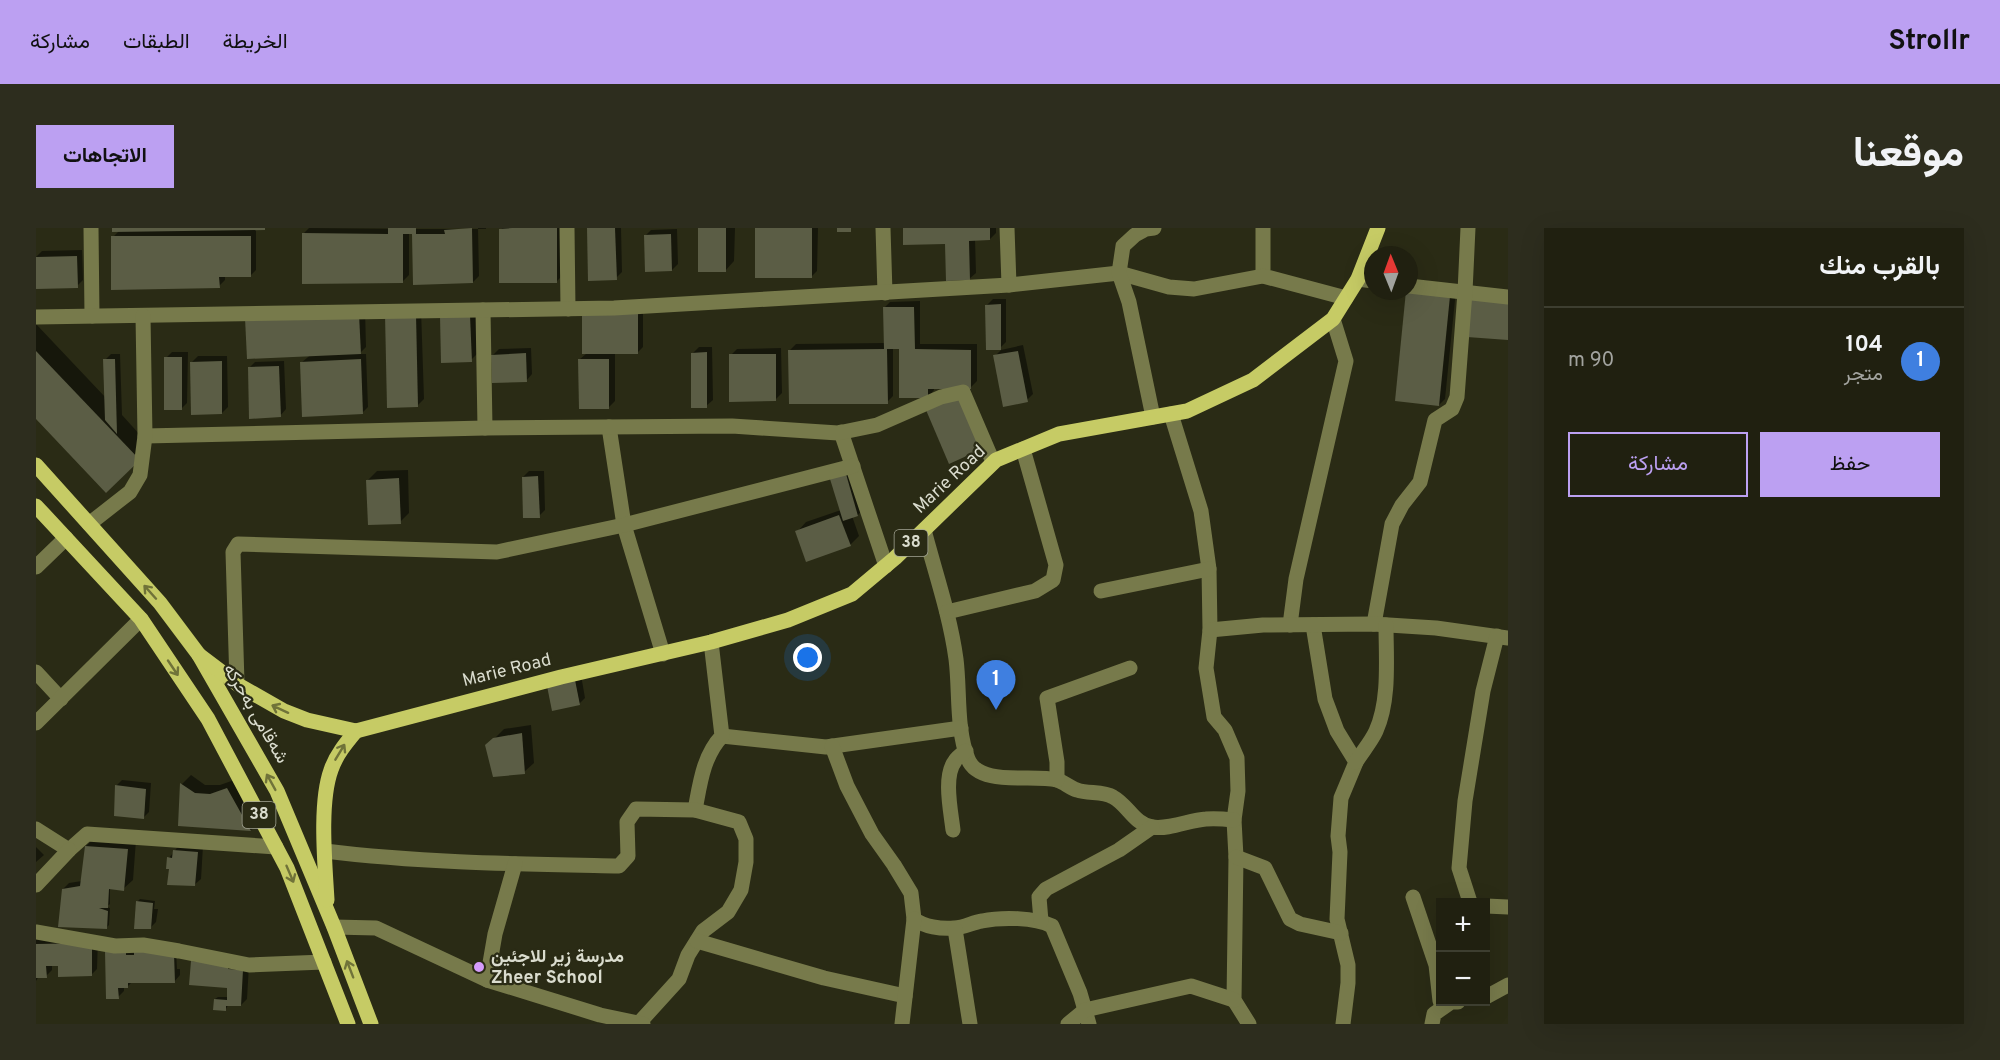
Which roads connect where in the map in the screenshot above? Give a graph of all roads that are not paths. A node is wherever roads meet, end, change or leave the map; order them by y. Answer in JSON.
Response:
{"nodes":[{"id":1,"x":91,"y":228,"type":"edge"},
{"id":2,"x":567,"y":228,"type":"edge"},
{"id":3,"x":883,"y":228,"type":"edge"},
{"id":4,"x":1007,"y":228,"type":"edge"},
{"id":5,"x":1154,"y":228,"type":"edge"},
{"id":6,"x":1263,"y":228,"type":"edge"},
{"id":7,"x":1378,"y":228,"type":"edge"},
{"id":8,"x":1468,"y":228,"type":"edge"},
{"id":9,"x":1374,"y":246,"type":"edge"},
{"id":10,"x":1119,"y":273,"type":"junction"},
{"id":11,"x":1263,"y":276,"type":"junction"},
{"id":12,"x":1364,"y":281,"type":"edge"},
{"id":13,"x":1009,"y":285,"type":"junction"},
{"id":14,"x":1418,"y":287,"type":"edge"},
{"id":15,"x":1465,"y":292,"type":"junction"},
{"id":16,"x":885,"y":293,"type":"junction"},
{"id":17,"x":1508,"y":297,"type":"edge"},
{"id":18,"x":1346,"y":298,"type":"junction"},
{"id":19,"x":568,"y":309,"type":"junction"},
{"id":20,"x":483,"y":310,"type":"junction"},
{"id":21,"x":142,"y":315,"type":"junction"},
{"id":22,"x":92,"y":316,"type":"junction"},
{"id":23,"x":36,"y":317,"type":"edge"},
{"id":24,"x":1333,"y":319,"type":"junction"},
{"id":25,"x":1171,"y":414,"type":"junction"},
{"id":26,"x":1153,"y":417,"type":"junction"},
{"id":27,"x":609,"y":427,"type":"junction"},
{"id":28,"x":485,"y":428,"type":"junction"},
{"id":29,"x":842,"y":432,"type":"junction"},
{"id":30,"x":145,"y":436,"type":"junction"},
{"id":31,"x":1023,"y":449,"type":"junction"},
{"id":32,"x":993,"y":462,"type":"junction"},
{"id":33,"x":36,"y":465,"type":"edge"},
{"id":34,"x":853,"y":466,"type":"junction"},
{"id":35,"x":36,"y":506,"type":"edge"},
{"id":36,"x":89,"y":524,"type":"junction"},
{"id":37,"x":624,"y":525,"type":"junction"},
{"id":38,"x":924,"y":530,"type":"junction"},
{"id":39,"x":66,"y":538,"type":"junction"},
{"id":40,"x":886,"y":566,"type":"junction"},
{"id":41,"x":36,"y":567,"type":"edge"},
{"id":42,"x":1209,"y":568,"type":"junction"},
{"id":43,"x":1101,"y":591,"type":"dead end"},
{"id":44,"x":946,"y":612,"type":"junction"},
{"id":45,"x":141,"y":620,"type":"junction"},
{"id":46,"x":1380,"y":624,"type":"junction"},
{"id":47,"x":1290,"y":625,"type":"junction"},
{"id":48,"x":1313,"y":625,"type":"junction"},
{"id":49,"x":1210,"y":630,"type":"junction"},
{"id":50,"x":1503,"y":637,"type":"edge"},
{"id":51,"x":711,"y":642,"type":"junction"},
{"id":52,"x":663,"y":654,"type":"junction"},
{"id":53,"x":200,"y":655,"type":"junction"},
{"id":54,"x":1130,"y":668,"type":"dead end"},
{"id":55,"x":36,"y":672,"type":"edge"},
{"id":56,"x":237,"y":683,"type":"junction"},
{"id":57,"x":61,"y":699,"type":"junction"},
{"id":58,"x":36,"y":723,"type":"edge"},
{"id":59,"x":961,"y":728,"type":"junction"},
{"id":60,"x":356,"y":731,"type":"junction"},
{"id":61,"x":723,"y":736,"type":"junction"},
{"id":62,"x":832,"y":746,"type":"junction"},
{"id":63,"x":966,"y":751,"type":"junction"},
{"id":64,"x":1356,"y":762,"type":"junction"},
{"id":65,"x":1057,"y":780,"type":"junction"},
{"id":66,"x":695,"y":810,"type":"junction"},
{"id":67,"x":1234,"y":820,"type":"junction"},
{"id":68,"x":1152,"y":827,"type":"junction"},
{"id":69,"x":36,"y":829,"type":"edge"},
{"id":70,"x":953,"y":830,"type":"dead end"},
{"id":71,"x":276,"y":847,"type":"junction"},
{"id":72,"x":69,"y":850,"type":"junction"},
{"id":73,"x":325,"y":851,"type":"junction"},
{"id":74,"x":1236,"y":857,"type":"junction"},
{"id":75,"x":515,"y":864,"type":"junction"},
{"id":76,"x":36,"y":885,"type":"edge"},
{"id":77,"x":1413,"y":897,"type":"dead end"},
{"id":78,"x":1468,"y":898,"type":"edge"},
{"id":79,"x":1490,"y":906,"type":"edge"},
{"id":80,"x":1508,"y":907,"type":"edge"},
{"id":81,"x":328,"y":912,"type":"junction"},
{"id":82,"x":914,"y":919,"type":"junction"},
{"id":83,"x":1041,"y":921,"type":"junction"},
{"id":84,"x":334,"y":927,"type":"junction"},
{"id":85,"x":955,"y":928,"type":"junction"},
{"id":86,"x":36,"y":932,"type":"edge"},
{"id":87,"x":1341,"y":933,"type":"junction"},
{"id":88,"x":697,"y":941,"type":"junction"},
{"id":89,"x":1436,"y":958,"type":"edge"},
{"id":90,"x":324,"y":962,"type":"junction"},
{"id":91,"x":487,"y":980,"type":"junction"},
{"id":92,"x":1508,"y":985,"type":"edge"},
{"id":93,"x":905,"y":996,"type":"junction"},
{"id":94,"x":1490,"y":996,"type":"edge"},
{"id":95,"x":1234,"y":1000,"type":"junction"},
{"id":96,"x":1440,"y":1006,"type":"edge"},
{"id":97,"x":1087,"y":1017,"type":"edge"},
{"id":98,"x":348,"y":1024,"type":"edge"},
{"id":99,"x":371,"y":1024,"type":"edge"},
{"id":100,"x":641,"y":1024,"type":"edge"},
{"id":101,"x":902,"y":1024,"type":"edge"},
{"id":102,"x":970,"y":1024,"type":"edge"},
{"id":103,"x":1068,"y":1024,"type":"edge"},
{"id":104,"x":1250,"y":1024,"type":"edge"},
{"id":105,"x":1343,"y":1024,"type":"edge"},
{"id":106,"x":1432,"y":1024,"type":"edge"}],
"edges":[{"from":1,"to":22,"type":"street"},
{"from":2,"to":19,"type":"street"},
{"from":3,"to":16,"type":"street"},
{"from":4,"to":13,"type":"street"},
{"from":5,"to":10,"type":"street"},
{"from":6,"to":11,"type":"street"},
{"from":7,"to":9,"type":"main road","name":"Marie Road","number":"38"},
{"from":8,"to":15,"type":"street"},
{"from":10,"to":11,"type":"street"},
{"from":10,"to":13,"type":"street"},
{"from":10,"to":26,"type":"street"},
{"from":11,"to":18,"type":"street"},
{"from":12,"to":18,"type":"main road","name":"Marie Road","number":"38"},
{"from":13,"to":16,"type":"street"},
{"from":14,"to":15,"type":"street"},
{"from":15,"to":17,"type":"street"},
{"from":15,"to":46,"type":"street"},
{"from":16,"to":19,"type":"street"},
{"from":18,"to":24,"type":"main road","name":"Marie Road","number":"38"},
{"from":19,"to":20,"type":"street"},
{"from":20,"to":21,"type":"street"},
{"from":20,"to":28,"type":"street"},
{"from":21,"to":22,"type":"street"},
{"from":21,"to":30,"type":"street"},
{"from":22,"to":23,"type":"street"},
{"from":24,"to":25,"type":"main road","name":"Marie Road","number":"38"},
{"from":24,"to":47,"type":"street"},
{"from":25,"to":26,"type":"main road","name":"Marie Road","number":"38"},
{"from":25,"to":42,"type":"street"},
{"from":26,"to":31,"type":"main road","name":"Marie Road","number":"38"},
{"from":27,"to":28,"type":"street"},
{"from":27,"to":29,"type":"street"},
{"from":27,"to":37,"type":"street"},
{"from":28,"to":30,"type":"street"},
{"from":29,"to":32,"type":"street"},
{"from":29,"to":34,"type":"street"},
{"from":30,"to":36,"type":"street"},
{"from":31,"to":32,"type":"main road","name":"Marie Road","number":"38"},
{"from":31,"to":44,"type":"street"},
{"from":32,"to":38,"type":"main road","name":"Marie Road","number":"38"},
{"from":33,"to":36,"type":"main road","name":"شەقامی بەحرکە","number":"38"},
{"from":34,"to":37,"type":"street"},
{"from":34,"to":40,"type":"street"},
{"from":35,"to":39,"type":"main road","number":"38"},
{"from":53,"to":36,"type":"main road","name":"شەقامی بەحرکە","number":"38","one_way":true},
{"from":37,"to":52,"type":"street"},
{"from":37,"to":56,"type":"street"},
{"from":38,"to":40,"type":"main road","name":"Marie Road","number":"38"},
{"from":38,"to":44,"type":"street"},
{"from":39,"to":41,"type":"street"},
{"from":39,"to":45,"type":"main road","number":"38"},
{"from":40,"to":51,"type":"main road","name":"Marie Road","number":"38"},
{"from":42,"to":43,"type":"street"},
{"from":42,"to":49,"type":"street"},
{"from":44,"to":59,"type":"street"},
{"from":45,"to":57,"type":"street"},
{"from":45,"to":71,"type":"main road","number":"38","one_way":true},
{"from":46,"to":48,"type":"street"},
{"from":46,"to":50,"type":"street"},
{"from":46,"to":64,"type":"street"},
{"from":47,"to":48,"type":"street"},
{"from":47,"to":49,"type":"street"},
{"from":48,"to":64,"type":"street"},
{"from":49,"to":67,"type":"street"},
{"from":50,"to":78,"type":"street"},
{"from":51,"to":52,"type":"main road","name":"Marie Road","number":"38"},
{"from":51,"to":61,"type":"street"},
{"from":52,"to":60,"type":"main road","name":"Marie Road","number":"38"},
{"from":53,"to":56,"type":"main road","number":"38"},
{"from":81,"to":53,"type":"main road","name":"شەقامی بەحرکە","number":"38","one_way":true},
{"from":54,"to":65,"type":"street"},
{"from":55,"to":57,"type":"street"},
{"from":60,"to":56,"type":"main road","number":"38","one_way":true},
{"from":57,"to":58,"type":"street"},
{"from":59,"to":62,"type":"street"},
{"from":59,"to":63,"type":"street"},
{"from":73,"to":60,"type":"main road","number":"38","one_way":true},
{"from":61,"to":62,"type":"street"},
{"from":61,"to":66,"type":"street"},
{"from":62,"to":82,"type":"street"},
{"from":63,"to":65,"type":"street"},
{"from":63,"to":70,"type":"street"},
{"from":64,"to":87,"type":"street"},
{"from":65,"to":68,"type":"street"},
{"from":66,"to":75,"type":"street"},
{"from":66,"to":88,"type":"street"},
{"from":67,"to":68,"type":"street"},
{"from":67,"to":74,"type":"street"},
{"from":68,"to":83,"type":"street"},
{"from":69,"to":72,"type":"street"},
{"from":71,"to":72,"type":"street"},
{"from":71,"to":90,"type":"main road","number":"38","one_way":true},
{"from":72,"to":76,"type":"street"},
{"from":73,"to":75,"type":"street"},
{"from":73,"to":81,"type":"main road","number":"38"},
{"from":74,"to":87,"type":"street"},
{"from":74,"to":95,"type":"street"},
{"from":75,"to":91,"type":"street"},
{"from":77,"to":89,"type":"street"},
{"from":79,"to":80,"type":"street"},
{"from":81,"to":84,"type":"main road","name":"شەقامی بەحرکە","number":"38"},
{"from":82,"to":85,"type":"street"},
{"from":82,"to":93,"type":"street"},
{"from":83,"to":85,"type":"street"},
{"from":83,"to":97,"type":"street"},
{"from":84,"to":91,"type":"street"},
{"from":99,"to":84,"type":"main road","name":"شەقامی بەحرکە","number":"38","one_way":true},
{"from":85,"to":102,"type":"street"},
{"from":86,"to":90,"type":"street"},
{"from":87,"to":105,"type":"street"},
{"from":88,"to":93,"type":"street"},
{"from":88,"to":100,"type":"street"},
{"from":90,"to":98,"type":"main road","number":"38"},
{"from":91,"to":100,"type":"street"},
{"from":92,"to":94,"type":"street"},
{"from":93,"to":101,"type":"street"},
{"from":95,"to":97,"type":"street"},
{"from":95,"to":104,"type":"street"},
{"from":96,"to":106,"type":"street"},
{"from":97,"to":103,"type":"street"}]}
